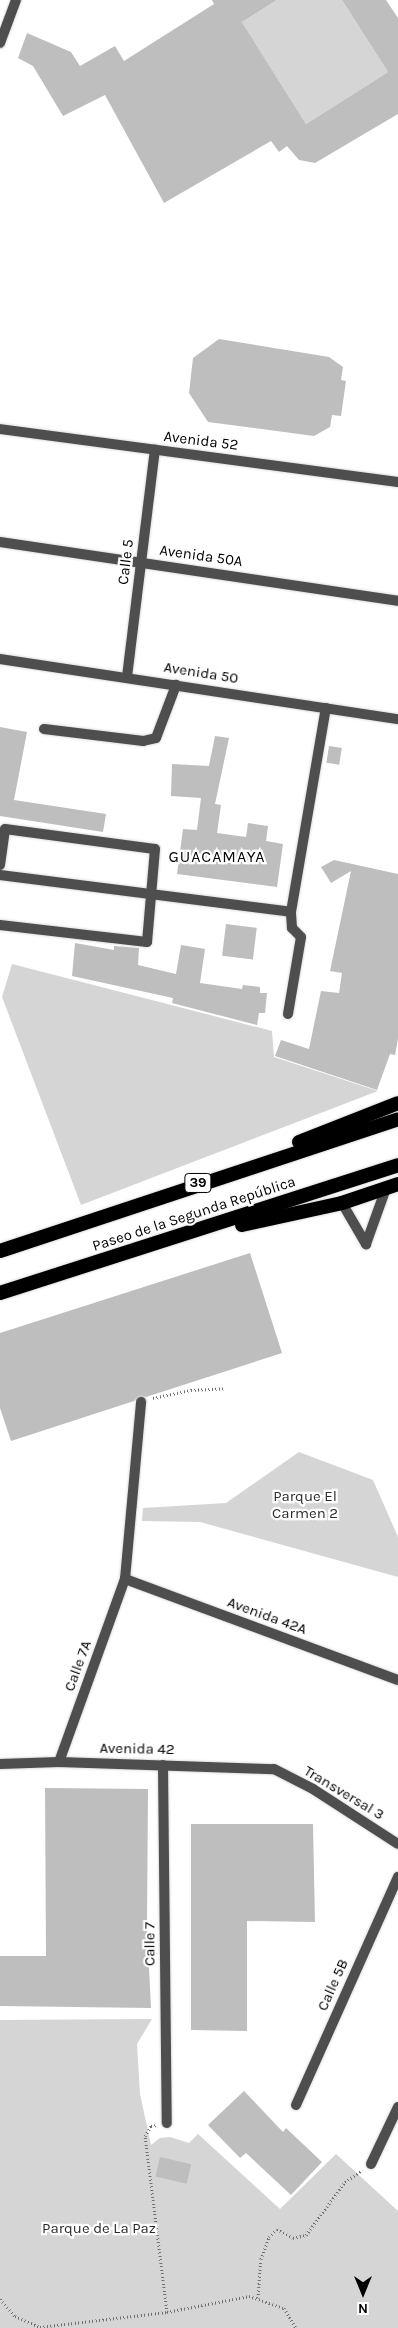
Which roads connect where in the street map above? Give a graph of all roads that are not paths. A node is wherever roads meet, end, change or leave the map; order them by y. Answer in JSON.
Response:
{"nodes":[{"id":1,"x":16,"y":0,"type":"edge"},
{"id":2,"x":3,"y":24,"type":"edge"},
{"id":3,"x":0,"y":43,"type":"edge"},
{"id":4,"x":0,"y":429,"type":"edge"},
{"id":5,"x":155,"y":450,"type":"junction"},
{"id":6,"x":398,"y":482,"type":"edge"},
{"id":7,"x":0,"y":542,"type":"edge"},
{"id":8,"x":141,"y":562,"type":"junction"},
{"id":9,"x":398,"y":601,"type":"edge"},
{"id":10,"x":0,"y":659,"type":"edge"},
{"id":11,"x":127,"y":677,"type":"junction"},
{"id":12,"x":176,"y":685,"type":"junction"},
{"id":13,"x":326,"y":708,"type":"junction"},
{"id":14,"x":398,"y":719,"type":"edge"},
{"id":15,"x":44,"y":729,"type":"dead end"},
{"id":16,"x":0,"y":865,"type":"edge"},
{"id":17,"x":0,"y":875,"type":"edge"},
{"id":18,"x":152,"y":895,"type":"junction"},
{"id":19,"x":291,"y":912,"type":"junction"},
{"id":20,"x":0,"y":925,"type":"edge"},
{"id":21,"x":288,"y":1014,"type":"dead end"},
{"id":22,"x":398,"y":1103,"type":"edge"},
{"id":23,"x":398,"y":1119,"type":"edge"},
{"id":24,"x":398,"y":1165,"type":"edge"},
{"id":25,"x":392,"y":1186,"type":"edge"},
{"id":26,"x":185,"y":1188,"type":"junction"},
{"id":27,"x":342,"y":1203,"type":"junction"},
{"id":28,"x":151,"y":1246,"type":"junction"},
{"id":29,"x":0,"y":1251,"type":"edge"},
{"id":30,"x":0,"y":1293,"type":"edge"},
{"id":31,"x":141,"y":1402,"type":"road end"},
{"id":32,"x":125,"y":1579,"type":"junction"},
{"id":33,"x":398,"y":1680,"type":"edge"},
{"id":34,"x":59,"y":1762,"type":"junction"},
{"id":35,"x":0,"y":1764,"type":"edge"},
{"id":36,"x":163,"y":1765,"type":"junction"},
{"id":37,"x":274,"y":1770,"type":"joint"},
{"id":38,"x":398,"y":1844,"type":"edge"},
{"id":39,"x":398,"y":1877,"type":"edge"},
{"id":40,"x":296,"y":2105,"type":"dead end"},
{"id":41,"x":398,"y":2107,"type":"edge"},
{"id":42,"x":167,"y":2123,"type":"road end"},
{"id":43,"x":371,"y":2164,"type":"road end"}],
"edges":[{"from":1,"to":2,"type":"street"},
{"from":2,"to":3,"type":"street"},
{"from":4,"to":5,"type":"street","name":"Avenida 52"},
{"from":5,"to":6,"type":"street","name":"Avenida 52"},
{"from":5,"to":8,"type":"street","name":"Calle 5"},
{"from":7,"to":8,"type":"street","name":"Avenida 50A"},
{"from":8,"to":9,"type":"street","name":"Avenida 50A"},
{"from":8,"to":11,"type":"street","name":"Calle 5"},
{"from":10,"to":11,"type":"street","name":"Avenida 50"},
{"from":11,"to":12,"type":"street","name":"Avenida 50"},
{"from":12,"to":13,"type":"street","name":"Avenida 50"},
{"from":12,"to":15,"type":"street"},
{"from":13,"to":14,"type":"street","name":"Avenida 50"},
{"from":13,"to":19,"type":"street"},
{"from":16,"to":18,"type":"street"},
{"from":17,"to":18,"type":"street"},
{"from":18,"to":19,"type":"street"},
{"from":18,"to":20,"type":"street"},
{"from":19,"to":21,"type":"street"},
{"from":22,"to":26,"type":"highway"},
{"from":23,"to":26,"type":"highway","name":"Paseo de la Segunda República","number":"39"},
{"from":24,"to":28,"type":"highway","name":"Paseo de la Segunda República"},
{"from":25,"to":27,"type":"highway"},
{"from":25,"to":27,"type":"street"},
{"from":26,"to":29,"type":"highway","name":"Paseo de la Segunda República","number":"39"},
{"from":27,"to":28,"type":"highway"},
{"from":28,"to":30,"type":"highway","name":"Paseo de la Segunda República"},
{"from":31,"to":32,"type":"street","name":"Calle 7A"},
{"from":32,"to":33,"type":"street","name":"Avenida 42A"},
{"from":32,"to":34,"type":"street","name":"Calle 7A"},
{"from":34,"to":35,"type":"street","name":"Avenida 42"},
{"from":34,"to":36,"type":"street","name":"Avenida 42"},
{"from":36,"to":37,"type":"street","name":"Avenida 42"},
{"from":36,"to":42,"type":"street","name":"Calle 7"},
{"from":37,"to":38,"type":"street","name":"Transversal 3"},
{"from":39,"to":40,"type":"street","name":"Calle 5B"},
{"from":41,"to":43,"type":"street"}]}
